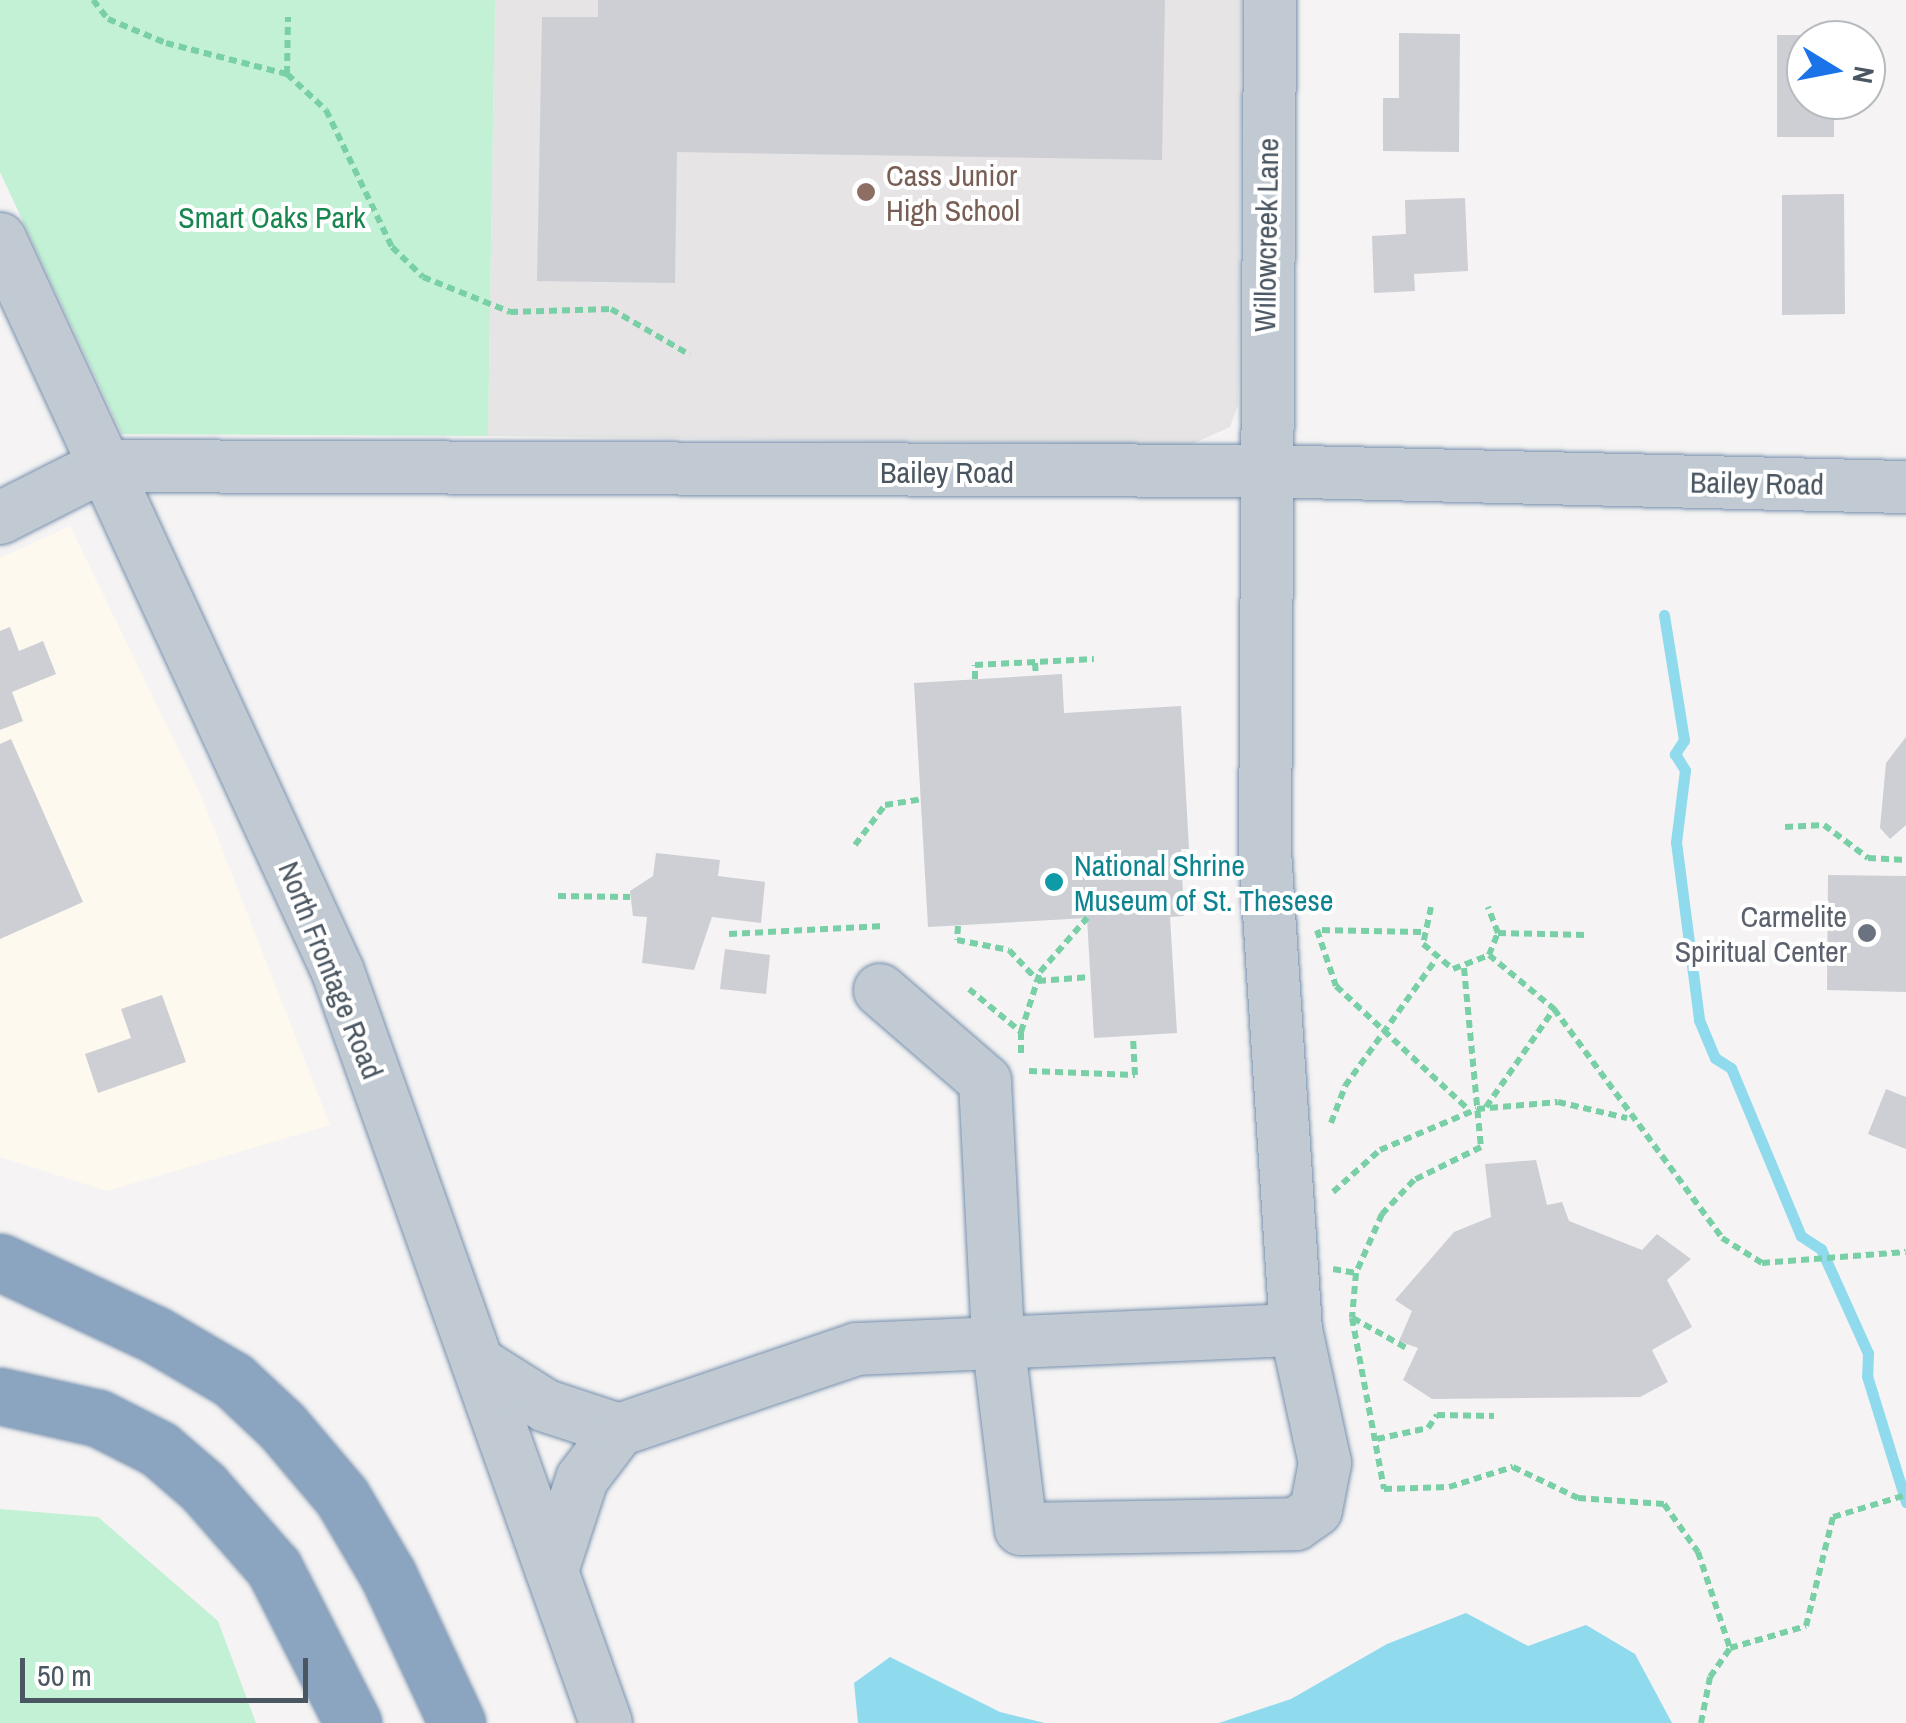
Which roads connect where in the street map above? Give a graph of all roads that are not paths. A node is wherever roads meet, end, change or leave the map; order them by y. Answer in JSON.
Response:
{"nodes":[{"id":1,"x":1270,"y":0,"type":"edge"},
{"id":2,"x":0,"y":239,"type":"edge"},
{"id":3,"x":103,"y":466,"type":"junction"},
{"id":4,"x":1263,"y":471,"type":"junction"},
{"id":5,"x":1906,"y":487,"type":"edge"},
{"id":6,"x":0,"y":518,"type":"edge"},
{"id":7,"x":880,"y":990,"type":"dead end"},
{"id":8,"x":0,"y":1262,"type":"edge"},
{"id":9,"x":1296,"y":1330,"type":"junction"},
{"id":10,"x":998,"y":1340,"type":"junction"},
{"id":11,"x":478,"y":1363,"type":"junction"},
{"id":12,"x":0,"y":1396,"type":"edge"},
{"id":13,"x":619,"y":1430,"type":"junction"},
{"id":14,"x":552,"y":1571,"type":"junction"},
{"id":15,"x":352,"y":1723,"type":"edge"},
{"id":16,"x":457,"y":1723,"type":"edge"},
{"id":17,"x":606,"y":1723,"type":"edge"}],
"edges":[{"from":1,"to":4,"type":"street","name":"Willowcreek Lane"},
{"from":2,"to":3,"type":"street","name":"North Frontage Road"},
{"from":3,"to":4,"type":"street","name":"Bailey Road"},
{"from":3,"to":6,"type":"street","name":"Bailey Road"},
{"from":3,"to":11,"type":"street","name":"North Frontage Road"},
{"from":4,"to":5,"type":"street","name":"Bailey Road"},
{"from":4,"to":9,"type":"street","name":"Willowcreek Lane"},
{"from":7,"to":10,"type":"street","name":"Willowcreek Lane"},
{"from":8,"to":16,"type":"highway"},
{"from":9,"to":10,"type":"street"},
{"from":9,"to":10,"type":"street","name":"Willowcreek Lane"},
{"from":10,"to":13,"type":"street"},
{"from":11,"to":13,"type":"street"},
{"from":11,"to":14,"type":"street","name":"North Frontage Road"},
{"from":12,"to":15,"type":"highway"},
{"from":13,"to":14,"type":"street"},
{"from":14,"to":17,"type":"street","name":"North Frontage Road"}]}
